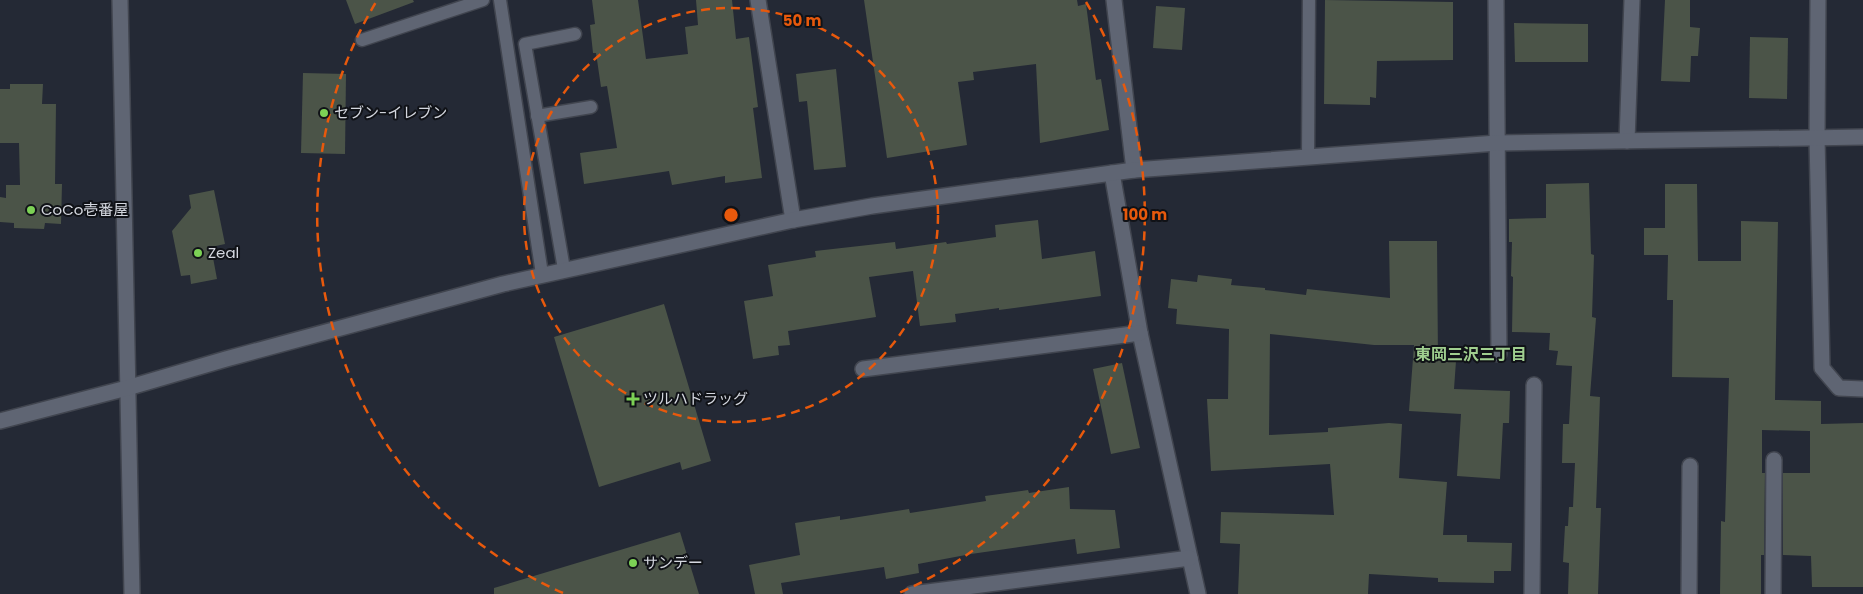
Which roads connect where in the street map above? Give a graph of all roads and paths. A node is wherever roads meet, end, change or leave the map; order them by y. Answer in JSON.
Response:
{"nodes":[{"id":1,"x":120,"y":0,"type":"edge"},
{"id":2,"x":483,"y":0,"type":"edge"},
{"id":3,"x":500,"y":0,"type":"edge"},
{"id":4,"x":758,"y":0,"type":"edge"},
{"id":5,"x":1114,"y":0,"type":"edge"},
{"id":6,"x":1310,"y":0,"type":"edge"},
{"id":7,"x":1496,"y":0,"type":"edge"},
{"id":8,"x":1632,"y":0,"type":"edge"},
{"id":9,"x":1818,"y":0,"type":"edge"},
{"id":10,"x":576,"y":34,"type":"dead end"},
{"id":11,"x":362,"y":40,"type":"dead end"},
{"id":12,"x":591,"y":106,"type":"dead end"},
{"id":13,"x":537,"y":116,"type":"junction"},
{"id":14,"x":1863,"y":137,"type":"edge"},
{"id":15,"x":1817,"y":138,"type":"junction"},
{"id":16,"x":1627,"y":141,"type":"junction"},
{"id":17,"x":1497,"y":143,"type":"junction"},
{"id":18,"x":1308,"y":157,"type":"junction"},
{"id":19,"x":1134,"y":170,"type":"junction"},
{"id":20,"x":1112,"y":174,"type":"junction"},
{"id":21,"x":793,"y":220,"type":"junction"},
{"id":22,"x":564,"y":269,"type":"junction"},
{"id":23,"x":542,"y":274,"type":"junction"},
{"id":24,"x":1140,"y":333,"type":"junction"},
{"id":25,"x":1499,"y":354,"type":"dead end"},
{"id":26,"x":863,"y":369,"type":"dead end"},
{"id":27,"x":1534,"y":385,"type":"dead end"},
{"id":28,"x":127,"y":388,"type":"junction"},
{"id":29,"x":1863,"y":389,"type":"edge"},
{"id":30,"x":0,"y":421,"type":"edge"},
{"id":31,"x":1774,"y":460,"type":"dead end"},
{"id":32,"x":1690,"y":466,"type":"dead end"},
{"id":33,"x":1190,"y":558,"type":"junction"},
{"id":34,"x":132,"y":594,"type":"edge"},
{"id":35,"x":912,"y":594,"type":"edge"},
{"id":36,"x":1198,"y":594,"type":"edge"},
{"id":37,"x":1532,"y":594,"type":"edge"},
{"id":38,"x":1689,"y":594,"type":"edge"},
{"id":39,"x":1773,"y":594,"type":"edge"}],
"edges":[{"from":1,"to":28,"type":"street"},
{"from":2,"to":11,"type":"lane"},
{"from":3,"to":23,"type":"lane"},
{"from":4,"to":21,"type":"street"},
{"from":5,"to":19,"type":"street"},
{"from":6,"to":18,"type":"lane"},
{"from":7,"to":17,"type":"street"},
{"from":8,"to":16,"type":"street"},
{"from":9,"to":15,"type":"street"},
{"from":10,"to":13,"type":"lane"},
{"from":12,"to":13,"type":"lane"},
{"from":13,"to":22,"type":"lane"},
{"from":14,"to":15,"type":"street"},
{"from":15,"to":16,"type":"street"},
{"from":15,"to":29,"type":"street"},
{"from":16,"to":17,"type":"street"},
{"from":17,"to":18,"type":"street"},
{"from":17,"to":25,"type":"street"},
{"from":18,"to":19,"type":"street"},
{"from":19,"to":20,"type":"street"},
{"from":20,"to":21,"type":"street"},
{"from":20,"to":24,"type":"street"},
{"from":21,"to":22,"type":"street"},
{"from":22,"to":23,"type":"street"},
{"from":23,"to":28,"type":"street"},
{"from":24,"to":26,"type":"street"},
{"from":24,"to":33,"type":"street"},
{"from":27,"to":37,"type":"street"},
{"from":28,"to":30,"type":"street"},
{"from":28,"to":34,"type":"street"},
{"from":31,"to":39,"type":"street"},
{"from":32,"to":38,"type":"street"},
{"from":33,"to":35,"type":"street"},
{"from":33,"to":36,"type":"street"}]}
